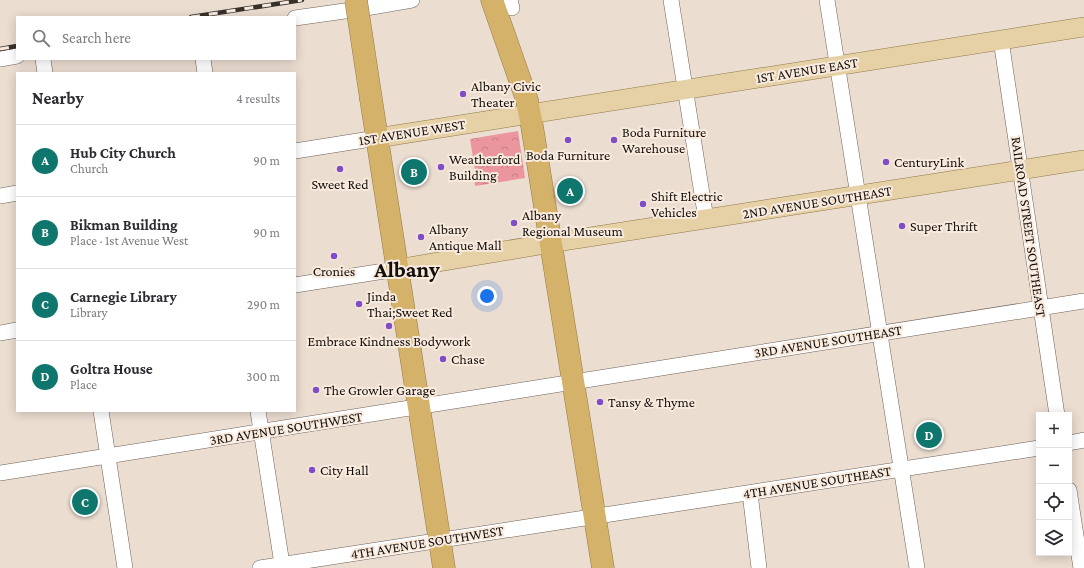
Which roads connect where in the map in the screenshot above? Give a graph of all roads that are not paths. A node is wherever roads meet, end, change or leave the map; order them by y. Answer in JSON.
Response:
{"nodes":[{"id":1,"x":356,"y":0,"type":"edge"},
{"id":2,"x":412,"y":0,"type":"edge"},
{"id":3,"x":492,"y":0,"type":"edge"},
{"id":4,"x":671,"y":0,"type":"edge"},
{"id":5,"x":827,"y":0,"type":"edge"},
{"id":6,"x":296,"y":18,"type":"edge"},
{"id":7,"x":1084,"y":27,"type":"edge"},
{"id":8,"x":1001,"y":40,"type":"junction"},
{"id":9,"x":16,"y":56,"type":"edge"},
{"id":10,"x":0,"y":59,"type":"edge"},
{"id":11,"x":43,"y":60,"type":"edge"},
{"id":12,"x":203,"y":60,"type":"edge"},
{"id":13,"x":837,"y":66,"type":"junction"},
{"id":14,"x":46,"y":72,"type":"edge"},
{"id":15,"x":205,"y":72,"type":"edge"},
{"id":16,"x":684,"y":90,"type":"junction"},
{"id":17,"x":530,"y":114,"type":"junction"},
{"id":18,"x":377,"y":138,"type":"junction"},
{"id":19,"x":296,"y":150,"type":"edge"},
{"id":20,"x":1084,"y":160,"type":"edge"},
{"id":21,"x":1022,"y":169,"type":"junction"},
{"id":22,"x":16,"y":193,"type":"edge"},
{"id":23,"x":858,"y":195,"type":"junction"},
{"id":24,"x":0,"y":196,"type":"edge"},
{"id":25,"x":706,"y":219,"type":"junction"},
{"id":26,"x":551,"y":243,"type":"junction"},
{"id":27,"x":397,"y":269,"type":"junction"},
{"id":28,"x":296,"y":285,"type":"edge"},
{"id":29,"x":1084,"y":301,"type":"edge"},
{"id":30,"x":1040,"y":307,"type":"junction"},
{"id":31,"x":16,"y":330,"type":"edge"},
{"id":32,"x":0,"y":333,"type":"edge"},
{"id":33,"x":880,"y":333,"type":"junction"},
{"id":34,"x":572,"y":382,"type":"junction"},
{"id":35,"x":418,"y":407,"type":"junction"},
{"id":36,"x":102,"y":412,"type":"edge"},
{"id":37,"x":258,"y":412,"type":"edge"},
{"id":38,"x":1057,"y":412,"type":"edge"},
{"id":39,"x":261,"y":432,"type":"junction"},
{"id":40,"x":1084,"y":440,"type":"edge"},
{"id":41,"x":1072,"y":442,"type":"edge"},
{"id":42,"x":1036,"y":448,"type":"edge"},
{"id":43,"x":108,"y":456,"type":"junction"},
{"id":44,"x":901,"y":469,"type":"junction"},
{"id":45,"x":0,"y":473,"type":"edge"},
{"id":46,"x":750,"y":493,"type":"junction"},
{"id":47,"x":1072,"y":510,"type":"edge"},
{"id":48,"x":594,"y":516,"type":"junction"},
{"id":49,"x":440,"y":541,"type":"junction"},
{"id":50,"x":282,"y":564,"type":"junction"},
{"id":51,"x":125,"y":568,"type":"edge"},
{"id":52,"x":260,"y":568,"type":"edge"},
{"id":53,"x":444,"y":568,"type":"edge"},
{"id":54,"x":603,"y":568,"type":"edge"},
{"id":55,"x":759,"y":568,"type":"edge"},
{"id":56,"x":917,"y":568,"type":"edge"},
{"id":57,"x":1081,"y":568,"type":"edge"}],
"edges":[{"from":1,"to":18,"type":"highway","bridge":true},
{"from":2,"to":6,"type":"street"},
{"from":3,"to":17,"type":"highway"},
{"from":4,"to":16,"type":"street"},
{"from":5,"to":13,"type":"street"},
{"from":7,"to":8,"type":"main road","name":"1ST AVENUE EAST"},
{"from":8,"to":13,"type":"main road","name":"1ST AVENUE EAST"},
{"from":8,"to":21,"type":"street","name":"RAILROAD STREET SOUTHEAST"},
{"from":9,"to":10,"type":"street"},
{"from":11,"to":14,"type":"street"},
{"from":12,"to":15,"type":"street"},
{"from":13,"to":16,"type":"main road","name":"1ST AVENUE EAST"},
{"from":13,"to":23,"type":"street"},
{"from":16,"to":17,"type":"main road","name":"1ST AVENUE EAST"},
{"from":16,"to":25,"type":"street"},
{"from":17,"to":18,"type":"main road","name":"1ST AVENUE WEST"},
{"from":17,"to":26,"type":"highway"},
{"from":18,"to":19,"type":"street","name":"1ST AVENUE WEST"},
{"from":18,"to":27,"type":"highway"},
{"from":20,"to":21,"type":"main road","name":"2ND AVENUE SOUTHEAST"},
{"from":21,"to":23,"type":"main road","name":"2ND AVENUE SOUTHEAST"},
{"from":21,"to":30,"type":"street","name":"RAILROAD STREET SOUTHEAST"},
{"from":22,"to":24,"type":"street"},
{"from":23,"to":25,"type":"main road","name":"2ND AVENUE SOUTHEAST"},
{"from":23,"to":33,"type":"street"},
{"from":25,"to":26,"type":"main road","name":"2ND AVENUE SOUTHEAST"},
{"from":26,"to":27,"type":"main road","name":"2ND AVENUE SOUTHEAST"},
{"from":26,"to":34,"type":"highway"},
{"from":27,"to":28,"type":"street"},
{"from":27,"to":35,"type":"highway"},
{"from":29,"to":30,"type":"street","name":"3RD AVENUE SOUTHEAST"},
{"from":30,"to":33,"type":"street","name":"3RD AVENUE SOUTHEAST"},
{"from":30,"to":38,"type":"street","name":"RAILROAD STREET SOUTHEAST"},
{"from":31,"to":32,"type":"street"},
{"from":33,"to":34,"type":"street","name":"3RD AVENUE SOUTHEAST"},
{"from":33,"to":44,"type":"street"},
{"from":34,"to":35,"type":"street","name":"3RD AVENUE SOUTHWEST"},
{"from":34,"to":48,"type":"highway"},
{"from":35,"to":39,"type":"street","name":"3RD AVENUE SOUTHWEST"},
{"from":35,"to":49,"type":"highway"},
{"from":36,"to":43,"type":"street"},
{"from":37,"to":39,"type":"street"},
{"from":39,"to":43,"type":"street","name":"3RD AVENUE SOUTHWEST"},
{"from":39,"to":50,"type":"street"},
{"from":40,"to":41,"type":"street"},
{"from":42,"to":44,"type":"street","name":"4TH AVENUE SOUTHEAST"},
{"from":43,"to":45,"type":"street","name":"3RD AVENUE SOUTHWEST"},
{"from":43,"to":51,"type":"street"},
{"from":44,"to":46,"type":"street","name":"4TH AVENUE SOUTHEAST"},
{"from":44,"to":56,"type":"street"},
{"from":46,"to":48,"type":"street","name":"4TH AVENUE SOUTHEAST"},
{"from":46,"to":55,"type":"street"},
{"from":47,"to":57,"type":"street"},
{"from":48,"to":49,"type":"street","name":"4TH AVENUE SOUTHWEST"},
{"from":48,"to":54,"type":"highway"},
{"from":49,"to":50,"type":"street","name":"4TH AVENUE SOUTHWEST"},
{"from":49,"to":53,"type":"highway"},
{"from":50,"to":52,"type":"street","name":"4TH AVENUE SOUTHWEST"}]}
